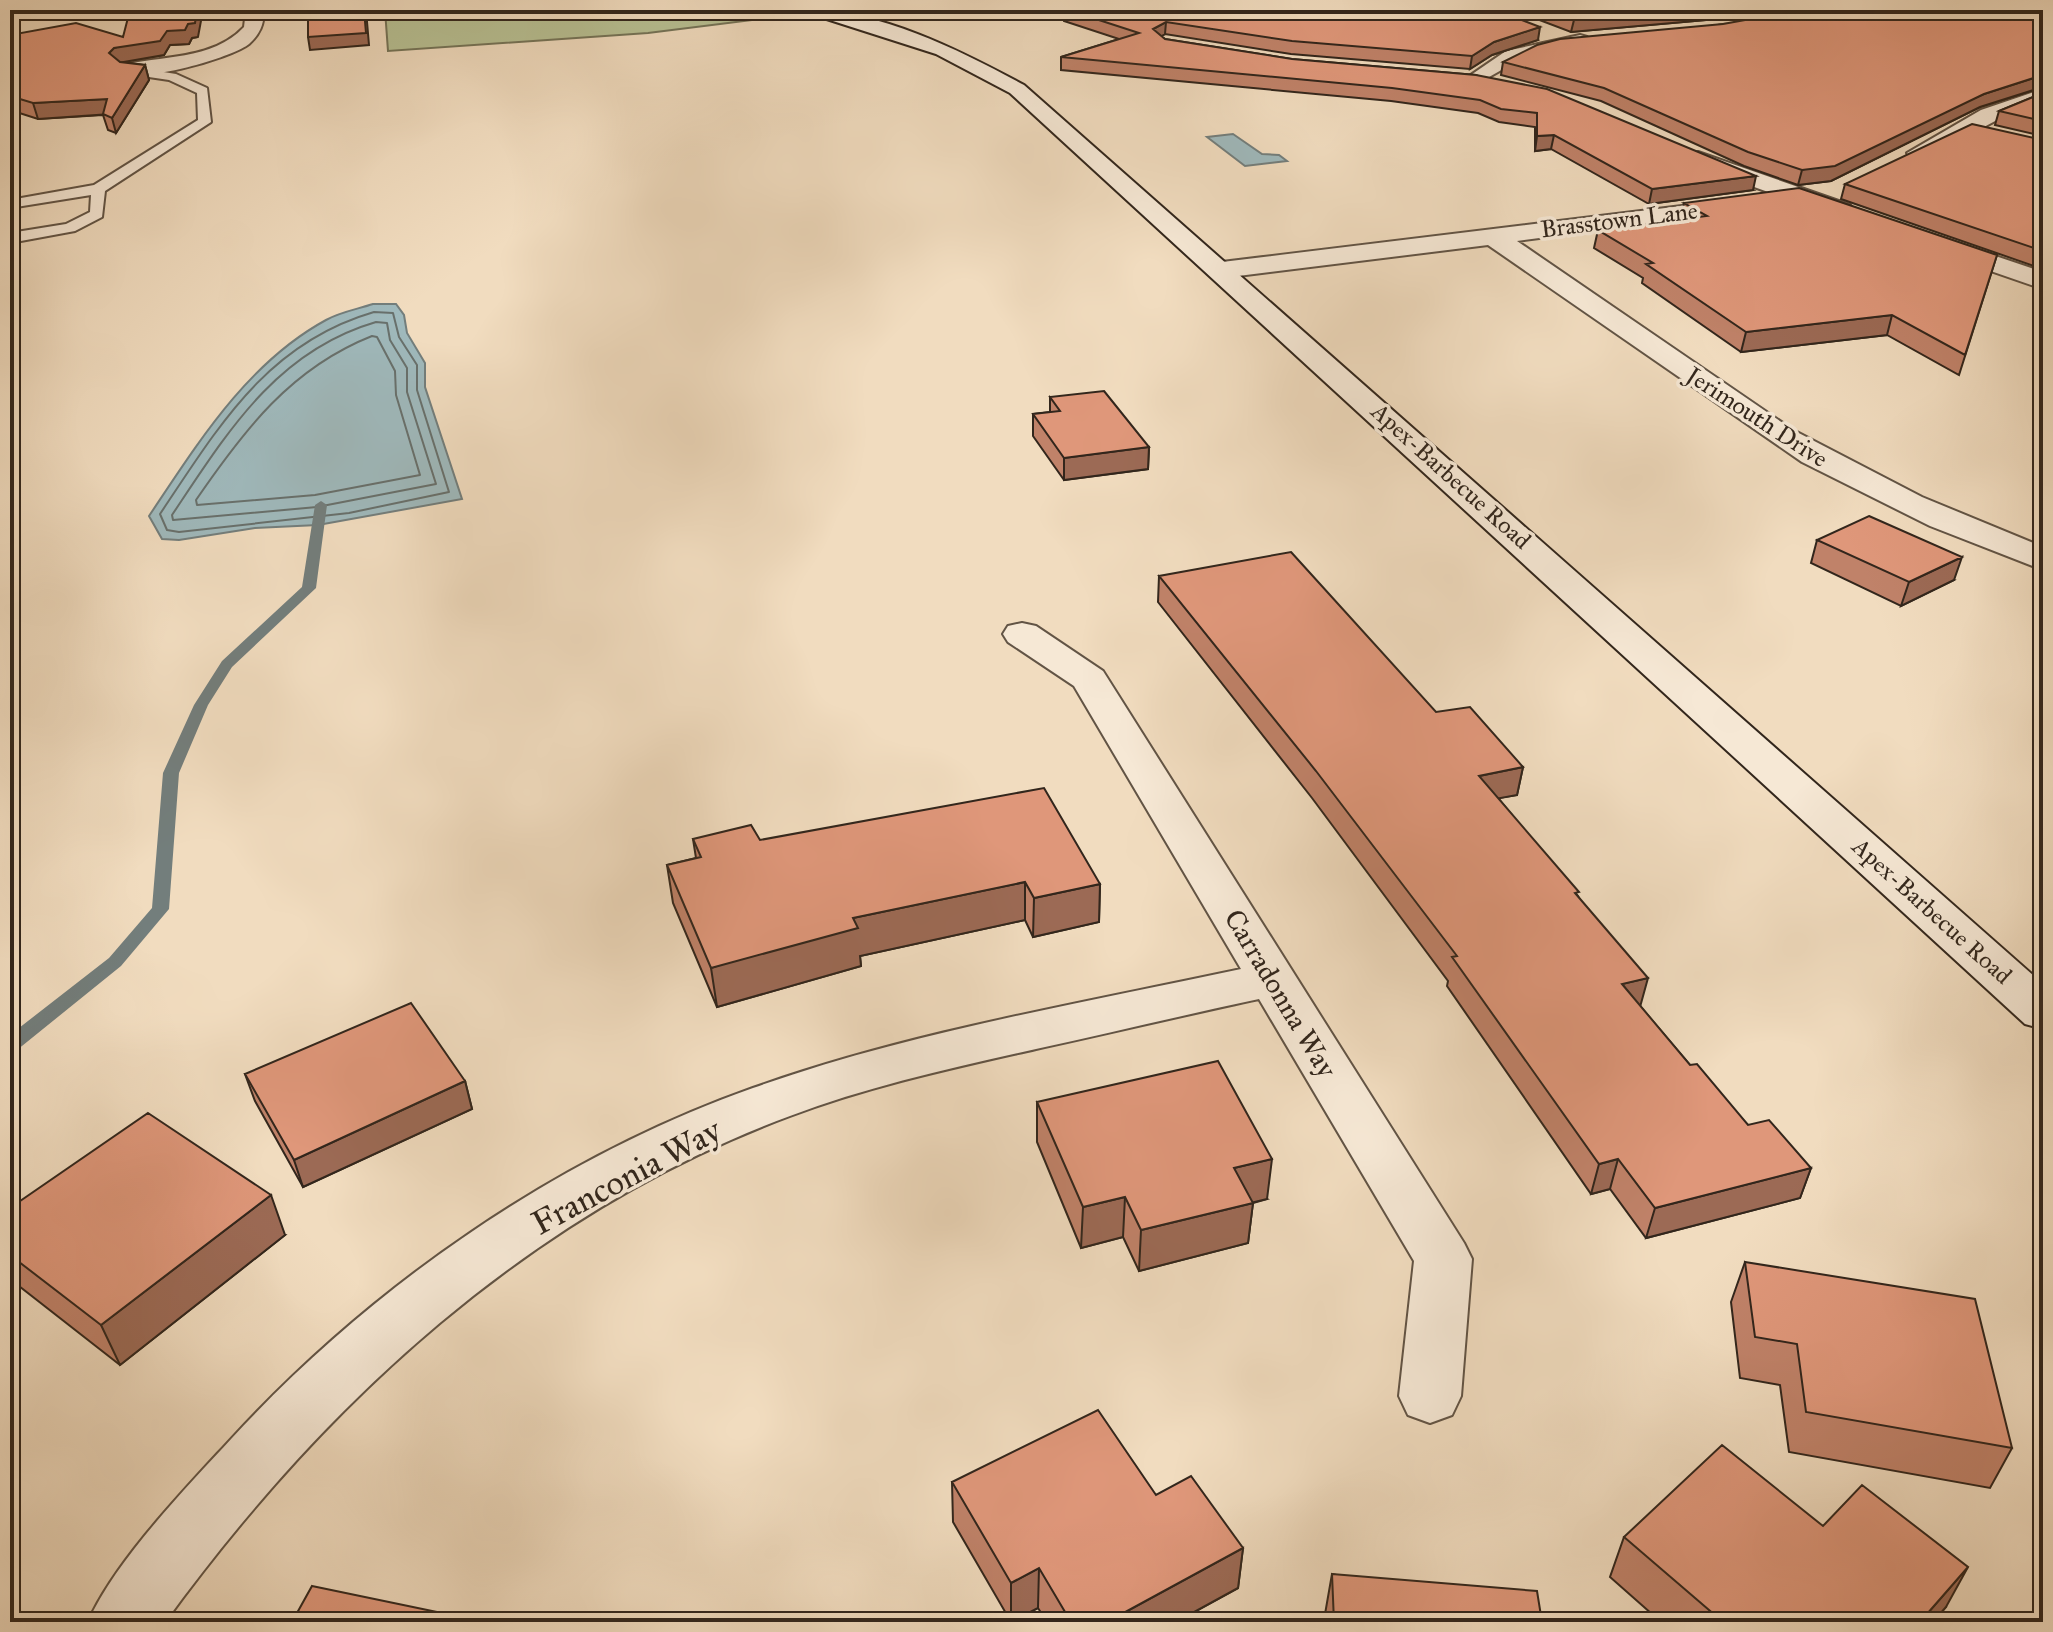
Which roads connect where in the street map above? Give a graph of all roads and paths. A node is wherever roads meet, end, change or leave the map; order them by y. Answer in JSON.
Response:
{"nodes":[{"id":1,"x":255,"y":10,"type":"edge"},
{"id":2,"x":817,"y":10,"type":"edge"},
{"id":3,"x":1544,"y":31,"type":"dead end"},
{"id":4,"x":1595,"y":39,"type":"edge"},
{"id":5,"x":1571,"y":42,"type":"junction"},
{"id":6,"x":126,"y":70,"type":"joint"},
{"id":7,"x":1448,"y":76,"type":"edge"},
{"id":8,"x":1475,"y":79,"type":"junction"},
{"id":9,"x":1509,"y":85,"type":"edge"},
{"id":10,"x":2043,"y":95,"type":"edge"},
{"id":11,"x":1966,"y":128,"type":"junction"},
{"id":12,"x":2000,"y":136,"type":"edge"},
{"id":13,"x":1682,"y":151,"type":"edge"},
{"id":14,"x":1893,"y":165,"type":"edge"},
{"id":15,"x":1846,"y":188,"type":"edge"},
{"id":16,"x":98,"y":189,"type":"junction"},
{"id":17,"x":1800,"y":197,"type":"junction"},
{"id":18,"x":10,"y":204,"type":"edge"},
{"id":19,"x":1860,"y":217,"type":"edge"},
{"id":20,"x":1492,"y":236,"type":"junction"},
{"id":21,"x":1917,"y":237,"type":"edge"},
{"id":22,"x":10,"y":238,"type":"edge"},
{"id":23,"x":1222,"y":270,"type":"junction"},
{"id":24,"x":2043,"y":281,"type":"edge"},
{"id":25,"x":2043,"y":559,"type":"edge"},
{"id":26,"x":1022,"y":634,"type":"dead end"},
{"id":27,"x":1272,"y":979,"type":"junction"},
{"id":28,"x":2043,"y":1012,"type":"edge"},
{"id":29,"x":1430,"y":1396,"type":"dead end"},
{"id":30,"x":123,"y":1622,"type":"edge"}],
"edges":[{"from":1,"to":6,"type":"street"},
{"from":2,"to":23,"type":"street","name":"Apex-Barbecue Road"},
{"from":3,"to":5,"type":"street"},
{"from":4,"to":5,"type":"street"},
{"from":5,"to":8,"type":"street"},
{"from":6,"to":16,"type":"lane"},
{"from":7,"to":8,"type":"street"},
{"from":8,"to":9,"type":"street"},
{"from":10,"to":11,"type":"street"},
{"from":11,"to":12,"type":"street"},
{"from":11,"to":14,"type":"street"},
{"from":13,"to":17,"type":"street"},
{"from":15,"to":17,"type":"street","name":"Brasstown Lane"},
{"from":16,"to":18,"type":"lane"},
{"from":16,"to":22,"type":"lane"},
{"from":17,"to":19,"type":"street"},
{"from":17,"to":20,"type":"street","name":"Brasstown Lane"},
{"from":20,"to":23,"type":"street","name":"Brasstown Lane"},
{"from":20,"to":25,"type":"street","name":"Jerimouth Drive"},
{"from":21,"to":24,"type":"street"},
{"from":23,"to":28,"type":"street","name":"Apex-Barbecue Road"},
{"from":26,"to":27,"type":"street","name":"Carradonna Way"},
{"from":27,"to":29,"type":"street","name":"Carradonna Way"},
{"from":27,"to":30,"type":"street","name":"Franconia Way"}]}
